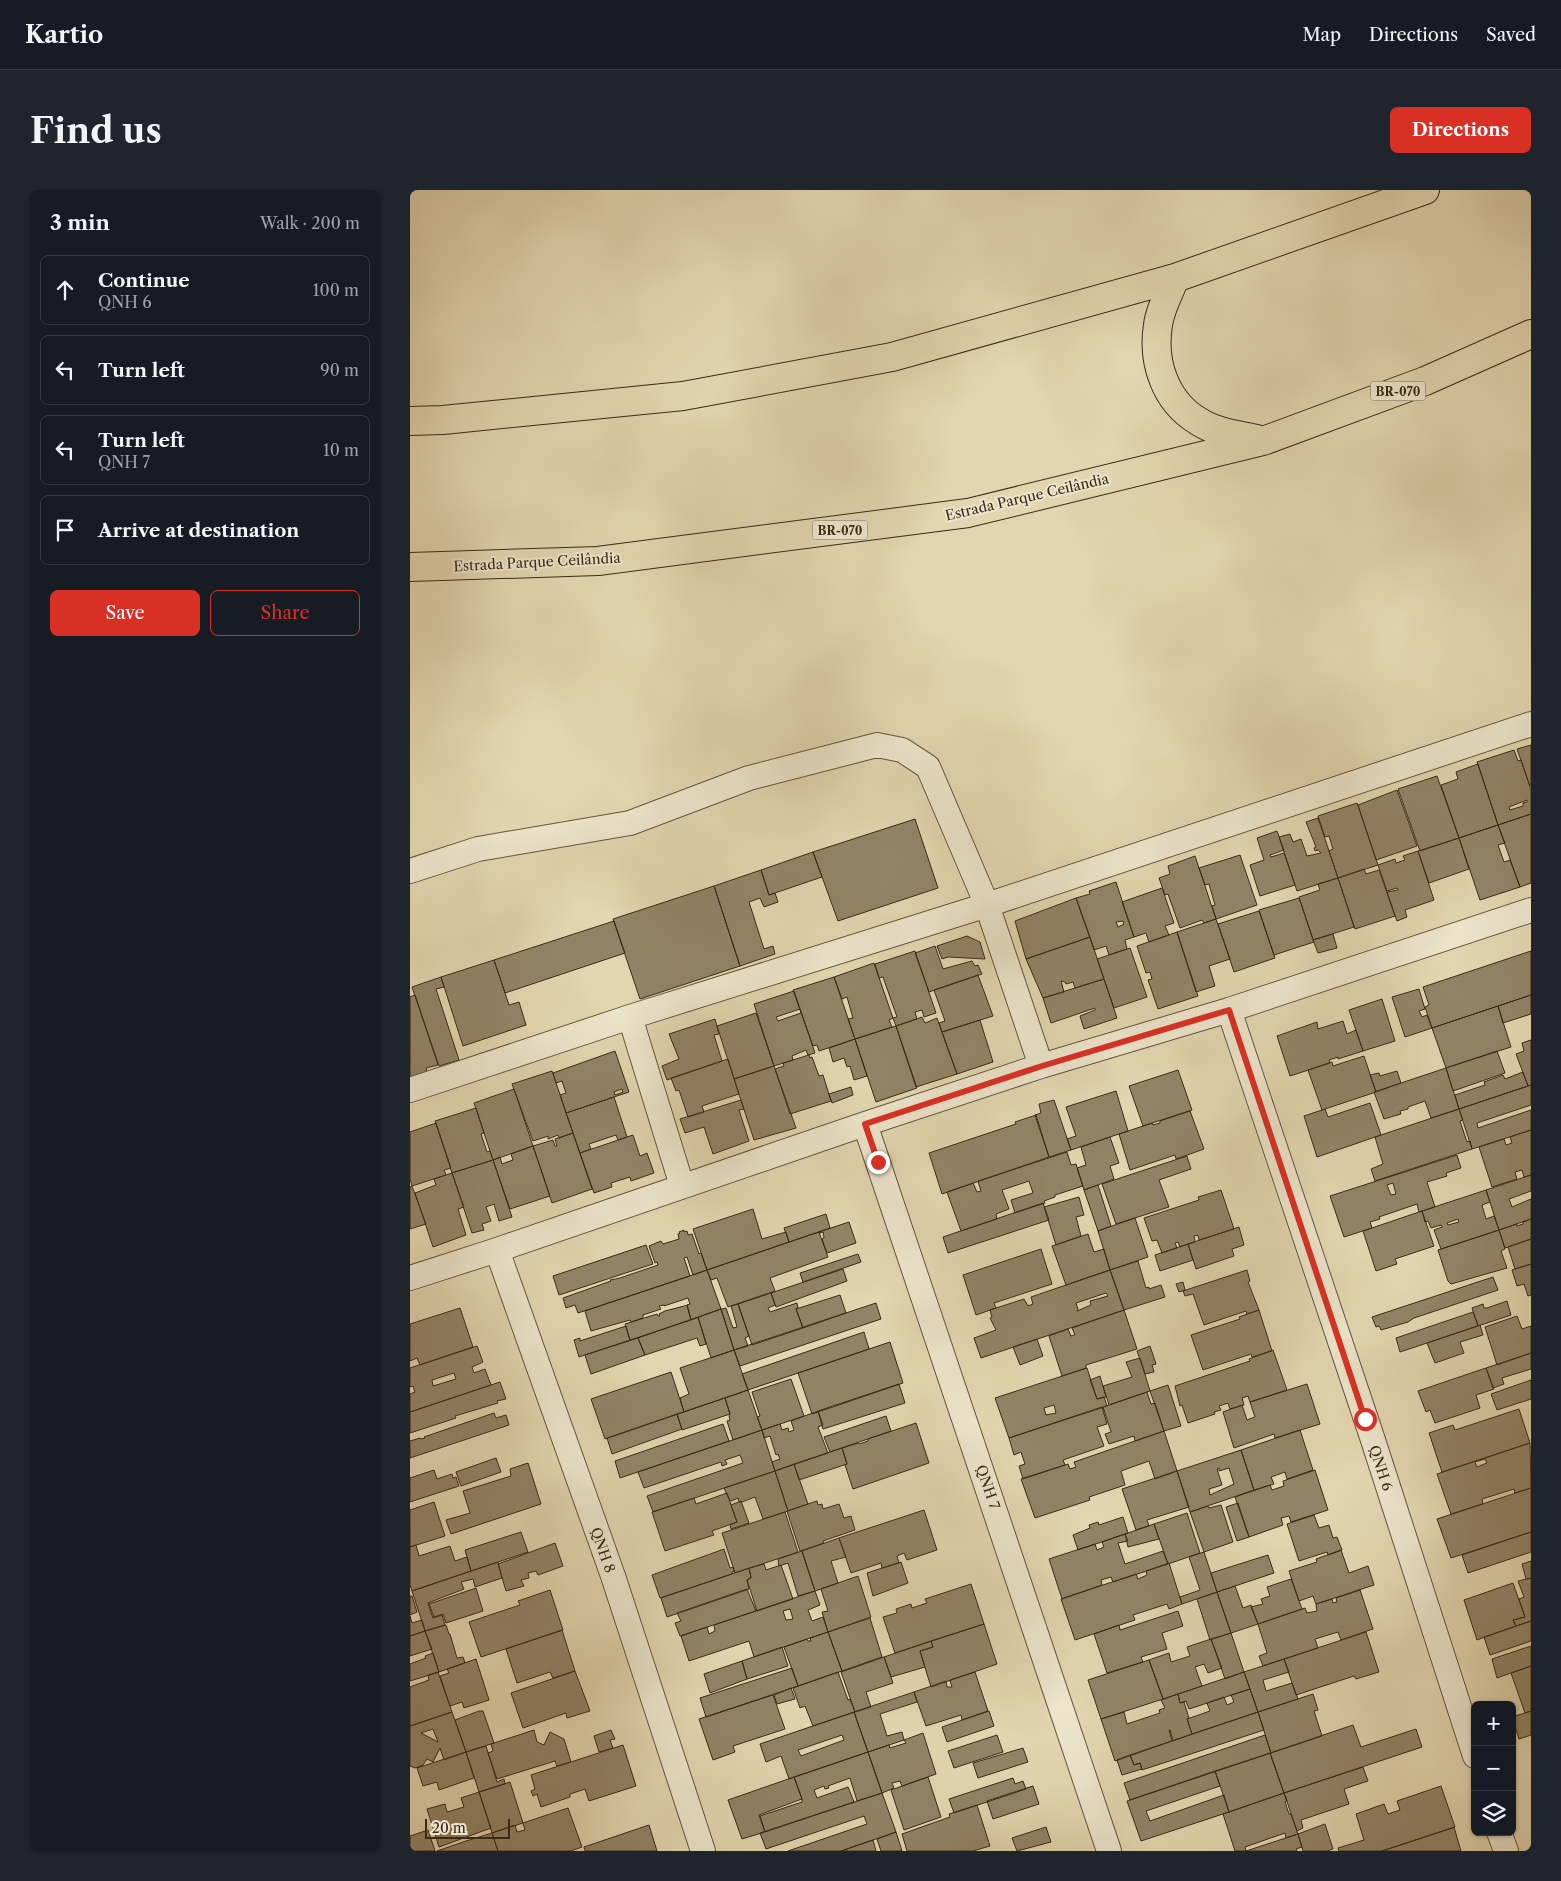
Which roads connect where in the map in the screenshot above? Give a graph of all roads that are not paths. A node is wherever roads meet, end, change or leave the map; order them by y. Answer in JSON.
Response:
{"nodes":[{"id":1,"x":1425,"y":190,"type":"edge"},
{"id":2,"x":1174,"y":278,"type":"junction"},
{"id":3,"x":1531,"y":334,"type":"edge"},
{"id":4,"x":410,"y":422,"type":"edge"},
{"id":5,"x":1263,"y":441,"type":"junction"},
{"id":6,"x":410,"y":567,"type":"edge"},
{"id":7,"x":1531,"y":724,"type":"edge"},
{"id":8,"x":410,"y":871,"type":"edge"},
{"id":9,"x":987,"y":905,"type":"junction"},
{"id":10,"x":1531,"y":910,"type":"edge"},
{"id":11,"x":1229,"y":1010,"type":"junction"},
{"id":12,"x":630,"y":1017,"type":"junction"},
{"id":13,"x":1042,"y":1066,"type":"junction"},
{"id":14,"x":410,"y":1090,"type":"edge"},
{"id":15,"x":865,"y":1124,"type":"junction"},
{"id":16,"x":682,"y":1186,"type":"junction"},
{"id":17,"x":497,"y":1250,"type":"junction"},
{"id":18,"x":410,"y":1278,"type":"edge"},
{"id":19,"x":1472,"y":1746,"type":"edge"},
{"id":20,"x":1501,"y":1836,"type":"edge"},
{"id":21,"x":703,"y":1851,"type":"edge"},
{"id":22,"x":1109,"y":1851,"type":"edge"},
{"id":23,"x":1506,"y":1851,"type":"edge"}],
"edges":[{"from":1,"to":2,"type":"highway"},
{"from":2,"to":4,"type":"highway"},
{"from":2,"to":5,"type":"highway"},
{"from":3,"to":5,"type":"highway","name":"Estrada Parque Ceilândia","number":"BR-070"},
{"from":5,"to":6,"type":"highway","name":"Estrada Parque Ceilândia","number":"BR-070"},
{"from":7,"to":9,"type":"street"},
{"from":8,"to":9,"type":"street"},
{"from":9,"to":12,"type":"street"},
{"from":9,"to":13,"type":"street"},
{"from":10,"to":11,"type":"street"},
{"from":11,"to":13,"type":"street"},
{"from":11,"to":19,"type":"street","name":"QNH 6"},
{"from":12,"to":14,"type":"street"},
{"from":12,"to":16,"type":"street"},
{"from":13,"to":15,"type":"street"},
{"from":15,"to":16,"type":"street"},
{"from":15,"to":22,"type":"street","name":"QNH 7"},
{"from":16,"to":17,"type":"street"},
{"from":17,"to":18,"type":"street"},
{"from":17,"to":21,"type":"street","name":"QNH 8"},
{"from":20,"to":23,"type":"street"}]}
